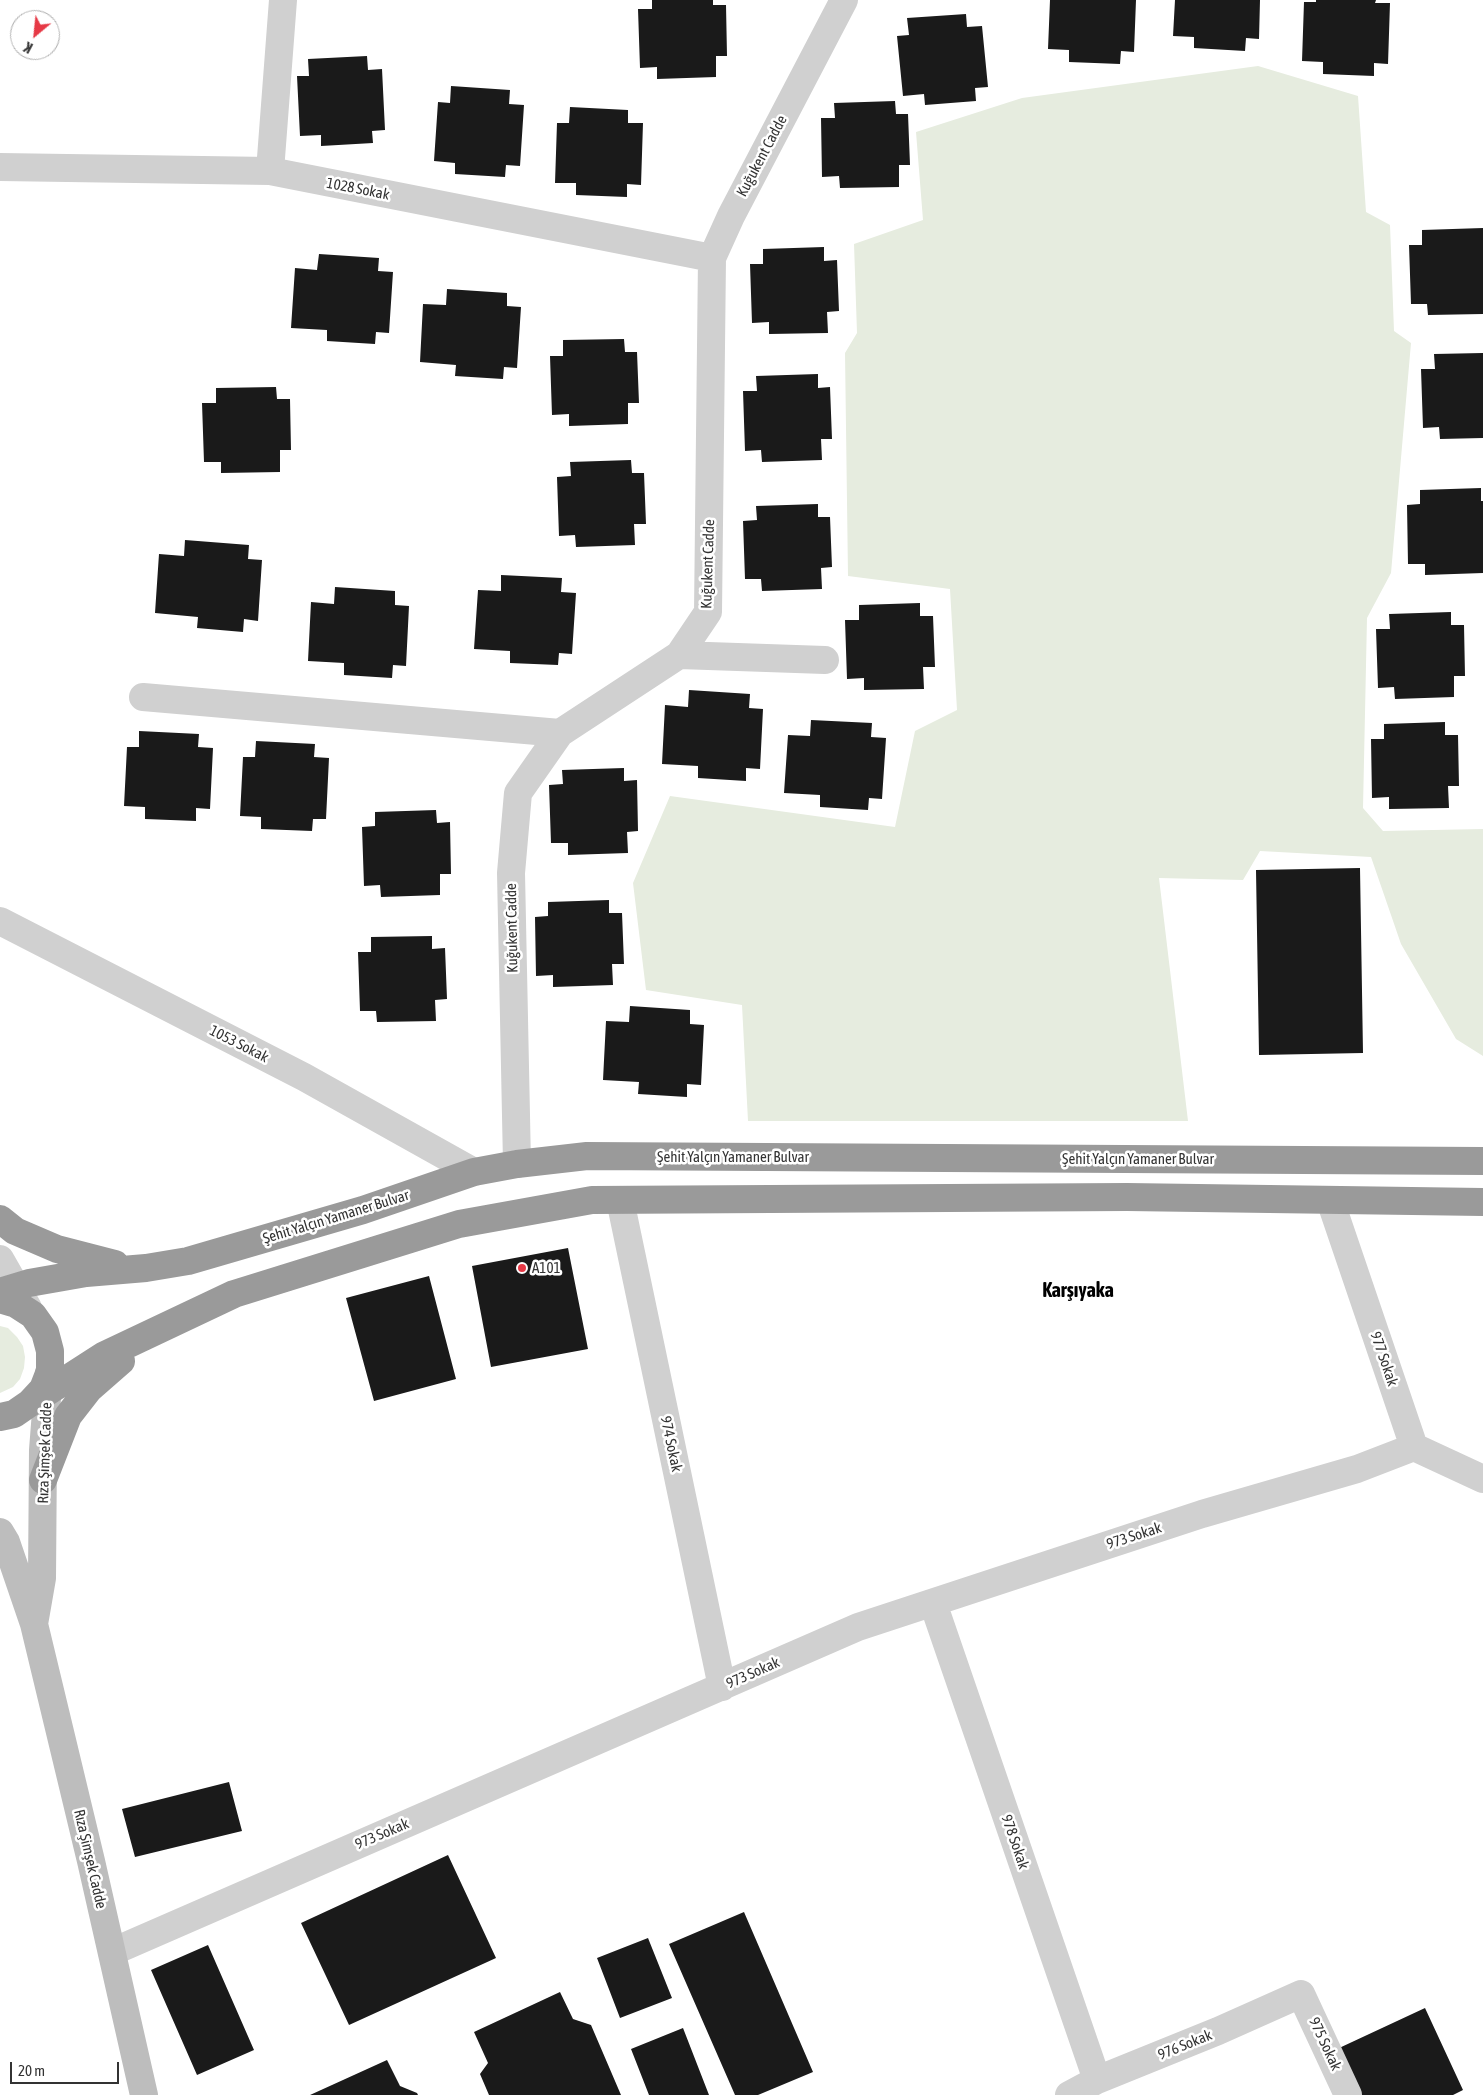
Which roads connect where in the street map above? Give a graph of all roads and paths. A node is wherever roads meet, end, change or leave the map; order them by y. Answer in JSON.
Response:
{"nodes":[{"id":1,"x":283,"y":0,"type":"edge"},
{"id":2,"x":844,"y":0,"type":"edge"},
{"id":3,"x":0,"y":167,"type":"edge"},
{"id":4,"x":270,"y":170,"type":"junction"},
{"id":5,"x":712,"y":258,"type":"junction"},
{"id":6,"x":679,"y":655,"type":"junction"},
{"id":7,"x":825,"y":660,"type":"dead end"},
{"id":8,"x":143,"y":698,"type":"dead end"},
{"id":9,"x":560,"y":733,"type":"junction"},
{"id":10,"x":0,"y":921,"type":"edge"},
{"id":11,"x":1483,"y":1161,"type":"edge"},
{"id":12,"x":517,"y":1164,"type":"junction"},
{"id":13,"x":474,"y":1172,"type":"junction"},
{"id":14,"x":620,"y":1200,"type":"junction"},
{"id":15,"x":1330,"y":1200,"type":"junction"},
{"id":16,"x":1483,"y":1202,"type":"edge"},
{"id":17,"x":0,"y":1219,"type":"edge"},
{"id":18,"x":0,"y":1259,"type":"edge"},
{"id":19,"x":131,"y":1269,"type":"junction"},
{"id":20,"x":5,"y":1293,"type":"edge"},
{"id":21,"x":33,"y":1315,"type":"joint"},
{"id":22,"x":165,"y":1327,"type":"junction"},
{"id":23,"x":42,"y":1388,"type":"junction"},
{"id":24,"x":0,"y":1417,"type":"edge"},
{"id":25,"x":1414,"y":1447,"type":"junction"},
{"id":26,"x":1483,"y":1479,"type":"edge"},
{"id":27,"x":43,"y":1480,"type":"junction"},
{"id":28,"x":0,"y":1532,"type":"edge"},
{"id":29,"x":933,"y":1603,"type":"junction"},
{"id":30,"x":34,"y":1624,"type":"junction"},
{"id":31,"x":722,"y":1687,"type":"junction"},
{"id":32,"x":112,"y":1952,"type":"junction"},
{"id":33,"x":1301,"y":1994,"type":"joint"},
{"id":34,"x":1098,"y":2080,"type":"junction"},
{"id":35,"x":144,"y":2095,"type":"edge"},
{"id":36,"x":1069,"y":2095,"type":"edge"},
{"id":37,"x":1348,"y":2095,"type":"edge"}],
"edges":[{"from":1,"to":4,"type":"street"},
{"from":2,"to":5,"type":"street","name":"Kuğukent Cadde"},
{"from":3,"to":4,"type":"street","name":"1028 Sokak"},
{"from":4,"to":5,"type":"street","name":"1028 Sokak"},
{"from":5,"to":6,"type":"street","name":"Kuğukent Cadde"},
{"from":6,"to":7,"type":"street"},
{"from":6,"to":9,"type":"street","name":"Kuğukent Cadde"},
{"from":8,"to":9,"type":"street"},
{"from":9,"to":12,"type":"street","name":"Kuğukent Cadde"},
{"from":10,"to":13,"type":"street","name":"1053 Sokak"},
{"from":11,"to":12,"type":"highway","name":"Şehit Yalçın Yamaner Bulvar"},
{"from":12,"to":13,"type":"highway","name":"Şehit Yalçın Yamaner Bulvar"},
{"from":13,"to":19,"type":"highway","name":"Şehit Yalçın Yamaner Bulvar"},
{"from":14,"to":15,"type":"highway"},
{"from":14,"to":22,"type":"highway"},
{"from":14,"to":31,"type":"street","name":"974 Sokak"},
{"from":15,"to":16,"type":"highway"},
{"from":15,"to":25,"type":"street","name":"977 Sokak"},
{"from":17,"to":19,"type":"highway"},
{"from":18,"to":20,"type":"street"},
{"from":19,"to":20,"type":"highway","name":"Şehit Yalçın Yamaner Bulvar"},
{"from":20,"to":21,"type":"street"},
{"from":21,"to":23,"type":"highway"},
{"from":22,"to":23,"type":"highway"},
{"from":22,"to":27,"type":"highway"},
{"from":23,"to":24,"type":"highway"},
{"from":23,"to":27,"type":"street","name":"Rıza Şimşek Cadde"},
{"from":25,"to":26,"type":"street"},
{"from":25,"to":29,"type":"street","name":"973 Sokak"},
{"from":27,"to":30,"type":"street","name":"Rıza Şimşek Cadde"},
{"from":28,"to":30,"type":"street","name":"Rıza Şimşek Cadde"},
{"from":29,"to":31,"type":"street","name":"973 Sokak"},
{"from":29,"to":34,"type":"street","name":"978 Sokak"},
{"from":30,"to":32,"type":"street","name":"Rıza Şimşek Cadde"},
{"from":31,"to":32,"type":"street","name":"973 Sokak"},
{"from":32,"to":35,"type":"street","name":"Rıza Şimşek Cadde"},
{"from":33,"to":34,"type":"street","name":"976 Sokak"},
{"from":33,"to":37,"type":"street","name":"975 Sokak"},
{"from":34,"to":36,"type":"street","name":"976 Sokak"}]}
